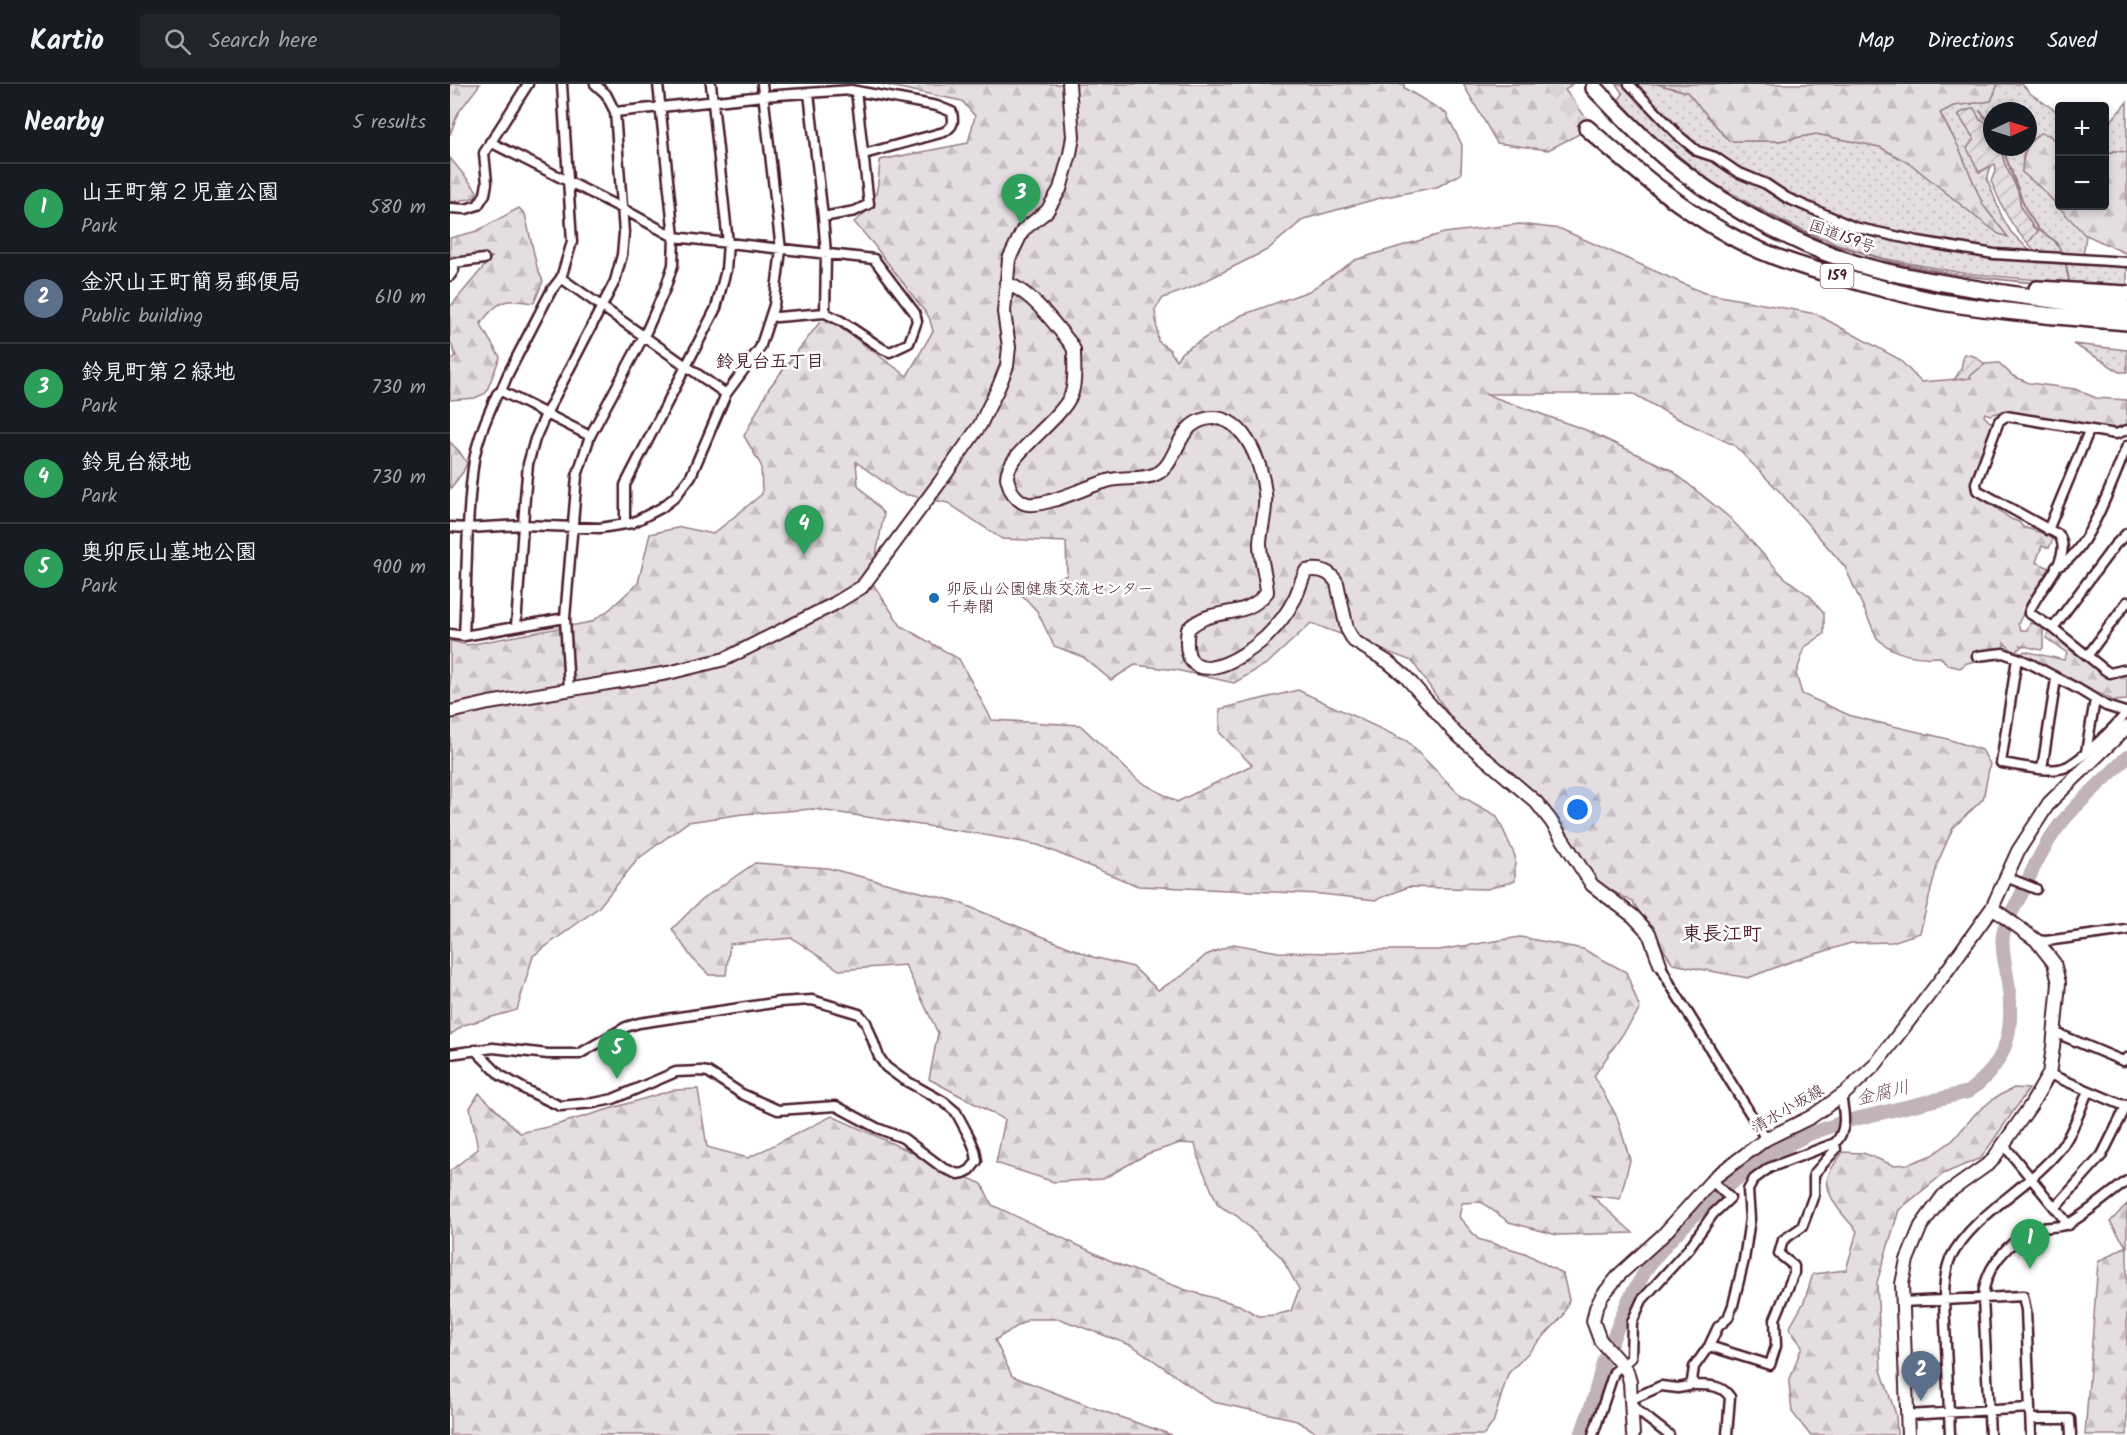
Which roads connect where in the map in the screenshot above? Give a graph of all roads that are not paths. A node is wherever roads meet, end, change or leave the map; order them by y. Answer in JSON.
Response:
{"nodes":[{"id":1,"x":528,"y":84,"type":"edge"},
{"id":2,"x":562,"y":84,"type":"edge"},
{"id":3,"x":595,"y":84,"type":"edge"},
{"id":4,"x":658,"y":84,"type":"edge"},
{"id":5,"x":711,"y":84,"type":"edge"},
{"id":6,"x":762,"y":84,"type":"edge"},
{"id":7,"x":1069,"y":84,"type":"edge"},
{"id":8,"x":1629,"y":84,"type":"edge"},
{"id":9,"x":852,"y":88,"type":"edge"},
{"id":10,"x":1594,"y":88,"type":"dead end"},
{"id":11,"x":809,"y":93,"type":"junction"},
{"id":12,"x":763,"y":96,"type":"junction"},
{"id":13,"x":713,"y":101,"type":"junction"},
{"id":14,"x":661,"y":107,"type":"junction"},
{"id":15,"x":615,"y":112,"type":"junction"},
{"id":16,"x":1587,"y":128,"type":"tunnel mouth"},
{"id":17,"x":490,"y":142,"type":"junction"},
{"id":18,"x":864,"y":154,"type":"junction"},
{"id":19,"x":568,"y":182,"type":"junction"},
{"id":20,"x":450,"y":208,"type":"edge"},
{"id":21,"x":623,"y":209,"type":"junction"},
{"id":22,"x":823,"y":217,"type":"junction"},
{"id":23,"x":674,"y":237,"type":"junction"},
{"id":24,"x":728,"y":243,"type":"junction"},
{"id":25,"x":781,"y":250,"type":"junction"},
{"id":26,"x":826,"y":254,"type":"junction"},
{"id":27,"x":484,"y":259,"type":"dead end"},
{"id":28,"x":2127,"y":262,"type":"edge"},
{"id":29,"x":452,"y":263,"type":"edge"},
{"id":30,"x":1897,"y":275,"type":"junction"},
{"id":31,"x":450,"y":276,"type":"edge"},
{"id":32,"x":561,"y":278,"type":"junction"},
{"id":33,"x":1006,"y":283,"type":"junction"},
{"id":34,"x":2127,"y":294,"type":"edge"},
{"id":35,"x":1973,"y":306,"type":"junction"},
{"id":36,"x":602,"y":307,"type":"junction"},
{"id":37,"x":2127,"y":309,"type":"edge"},
{"id":38,"x":825,"y":313,"type":"junction"},
{"id":39,"x":771,"y":316,"type":"junction"},
{"id":40,"x":2127,"y":322,"type":"edge"},
{"id":41,"x":2127,"y":331,"type":"edge"},
{"id":42,"x":643,"y":337,"type":"junction"},
{"id":43,"x":686,"y":366,"type":"junction"},
{"id":44,"x":501,"y":391,"type":"junction"},
{"id":45,"x":726,"y":394,"type":"junction"},
{"id":46,"x":546,"y":414,"type":"junction"},
{"id":47,"x":2089,"y":430,"type":"junction"},
{"id":48,"x":2127,"y":430,"type":"edge"},
{"id":49,"x":590,"y":436,"type":"junction"},
{"id":50,"x":2127,"y":446,"type":"edge"},
{"id":51,"x":625,"y":524,"type":"junction"},
{"id":52,"x":523,"y":525,"type":"junction"},
{"id":53,"x":450,"y":526,"type":"edge"},
{"id":54,"x":573,"y":527,"type":"junction"},
{"id":55,"x":468,"y":528,"type":"junction"},
{"id":56,"x":2048,"y":530,"type":"junction"},
{"id":57,"x":2126,"y":536,"type":"edge"},
{"id":58,"x":2056,"y":567,"type":"junction"},
{"id":59,"x":2127,"y":602,"type":"edge"},
{"id":60,"x":565,"y":618,"type":"junction"},
{"id":61,"x":516,"y":626,"type":"junction"},
{"id":62,"x":2053,"y":628,"type":"junction"},
{"id":63,"x":450,"y":634,"type":"edge"},
{"id":64,"x":464,"y":636,"type":"junction"},
{"id":65,"x":2088,"y":655,"type":"junction"},
{"id":66,"x":1977,"y":656,"type":"dead end"},
{"id":67,"x":2017,"y":658,"type":"junction"},
{"id":68,"x":2127,"y":669,"type":"edge"},
{"id":69,"x":2056,"y":679,"type":"junction"},
{"id":70,"x":569,"y":690,"type":"junction"},
{"id":71,"x":2095,"y":700,"type":"junction"},
{"id":72,"x":450,"y":712,"type":"edge"},
{"id":73,"x":2126,"y":712,"type":"edge"},
{"id":74,"x":2127,"y":727,"type":"edge"},
{"id":75,"x":2086,"y":752,"type":"junction"},
{"id":76,"x":2042,"y":769,"type":"junction"},
{"id":77,"x":2010,"y":879,"type":"junction"},
{"id":78,"x":2036,"y":889,"type":"dead end"},
{"id":79,"x":1996,"y":910,"type":"junction"},
{"id":80,"x":2127,"y":930,"type":"edge"},
{"id":81,"x":2032,"y":937,"type":"junction"},
{"id":82,"x":1660,"y":964,"type":"joint"},
{"id":83,"x":2054,"y":1035,"type":"junction"},
{"id":84,"x":475,"y":1050,"type":"junction"},
{"id":85,"x":450,"y":1053,"type":"edge"},
{"id":86,"x":2127,"y":1059,"type":"edge"},
{"id":87,"x":2049,"y":1074,"type":"junction"},
{"id":88,"x":2088,"y":1091,"type":"junction"},
{"id":89,"x":1841,"y":1096,"type":"junction"},
{"id":90,"x":2126,"y":1105,"type":"edge"},
{"id":91,"x":1766,"y":1139,"type":"junction"},
{"id":92,"x":1837,"y":1141,"type":"junction"},
{"id":93,"x":2003,"y":1144,"type":"junction"},
{"id":94,"x":2031,"y":1178,"type":"junction"},
{"id":95,"x":1714,"y":1180,"type":"junction"},
{"id":96,"x":2127,"y":1181,"type":"edge"},
{"id":97,"x":2055,"y":1208,"type":"junction"},
{"id":98,"x":2069,"y":1225,"type":"junction"},
{"id":99,"x":1983,"y":1298,"type":"junction"},
{"id":100,"x":1944,"y":1300,"type":"junction"},
{"id":101,"x":1902,"y":1302,"type":"junction"},
{"id":102,"x":1709,"y":1346,"type":"junction"},
{"id":103,"x":1622,"y":1363,"type":"junction"},
{"id":104,"x":1692,"y":1381,"type":"junction"},
{"id":105,"x":1630,"y":1400,"type":"junction"},
{"id":106,"x":2030,"y":1408,"type":"junction"},
{"id":107,"x":1988,"y":1410,"type":"junction"},
{"id":108,"x":1949,"y":1413,"type":"junction"},
{"id":109,"x":1907,"y":1415,"type":"junction"},
{"id":110,"x":2031,"y":1419,"type":"junction"},
{"id":111,"x":1593,"y":1435,"type":"edge"},
{"id":112,"x":1633,"y":1435,"type":"edge"},
{"id":113,"x":1669,"y":1435,"type":"edge"},
{"id":114,"x":1727,"y":1435,"type":"edge"},
{"id":115,"x":1908,"y":1435,"type":"edge"},
{"id":116,"x":1950,"y":1435,"type":"edge"},
{"id":117,"x":1990,"y":1435,"type":"edge"},
{"id":118,"x":2031,"y":1435,"type":"edge"},
{"id":119,"x":2071,"y":1435,"type":"edge"}],
"edges":[{"from":1,"to":17,"type":"street"},
{"from":2,"to":19,"type":"street"},
{"from":3,"to":15,"type":"street"},
{"from":4,"to":14,"type":"street"},
{"from":5,"to":13,"type":"street"},
{"from":6,"to":12,"type":"street"},
{"from":7,"to":33,"type":"street"},
{"from":8,"to":28,"type":"street"},
{"from":9,"to":11,"type":"street"},
{"from":9,"to":18,"type":"street"},
{"from":9,"to":18,"type":"street"},
{"from":10,"to":30,"type":"highway","name":"国道159号","number":"159"},
{"from":11,"to":12,"type":"street"},
{"from":11,"to":22,"type":"street"},
{"from":12,"to":13,"type":"street"},
{"from":12,"to":25,"type":"street"},
{"from":13,"to":14,"type":"street"},
{"from":13,"to":24,"type":"street"},
{"from":14,"to":15,"type":"street"},
{"from":14,"to":23,"type":"street"},
{"from":15,"to":21,"type":"street"},
{"from":16,"to":35,"type":"highway","number":"159"},
{"from":17,"to":19,"type":"street"},
{"from":17,"to":20,"type":"street"},
{"from":18,"to":22,"type":"street"},
{"from":19,"to":21,"type":"street"},
{"from":19,"to":32,"type":"street"},
{"from":21,"to":23,"type":"street"},
{"from":21,"to":36,"type":"street"},
{"from":22,"to":26,"type":"street"},
{"from":23,"to":24,"type":"street"},
{"from":23,"to":42,"type":"street"},
{"from":24,"to":25,"type":"street"},
{"from":24,"to":43,"type":"street"},
{"from":25,"to":26,"type":"street"},
{"from":25,"to":39,"type":"street"},
{"from":26,"to":38,"type":"street"},
{"from":26,"to":38,"type":"street"},
{"from":27,"to":29,"type":"street"},
{"from":29,"to":31,"type":"street"},
{"from":30,"to":34,"type":"highway","number":"159"},
{"from":30,"to":37,"type":"highway","name":"国道159号","number":"159"},
{"from":32,"to":36,"type":"street"},
{"from":32,"to":44,"type":"street"},
{"from":33,"to":70,"type":"street"},
{"from":33,"to":82,"type":"street"},
{"from":35,"to":40,"type":"highway","number":"159"},
{"from":35,"to":41,"type":"highway","number":"159"},
{"from":36,"to":42,"type":"street"},
{"from":36,"to":46,"type":"street"},
{"from":38,"to":39,"type":"street"},
{"from":39,"to":45,"type":"street"},
{"from":42,"to":43,"type":"street"},
{"from":42,"to":49,"type":"street"},
{"from":43,"to":45,"type":"street"},
{"from":43,"to":51,"type":"street"},
{"from":44,"to":46,"type":"street"},
{"from":44,"to":55,"type":"street"},
{"from":45,"to":51,"type":"street"},
{"from":46,"to":49,"type":"street"},
{"from":46,"to":52,"type":"street"},
{"from":47,"to":48,"type":"street"},
{"from":47,"to":56,"type":"street"},
{"from":47,"to":56,"type":"street"},
{"from":49,"to":54,"type":"street"},
{"from":50,"to":58,"type":"street"},
{"from":51,"to":54,"type":"street"},
{"from":52,"to":54,"type":"street"},
{"from":52,"to":55,"type":"street"},
{"from":52,"to":61,"type":"street"},
{"from":53,"to":55,"type":"street"},
{"from":54,"to":60,"type":"street"},
{"from":55,"to":64,"type":"street"},
{"from":56,"to":58,"type":"street"},
{"from":57,"to":62,"type":"street"},
{"from":58,"to":62,"type":"street"},
{"from":59,"to":65,"type":"street"},
{"from":60,"to":61,"type":"street"},
{"from":60,"to":70,"type":"street"},
{"from":61,"to":64,"type":"street"},
{"from":62,"to":65,"type":"street"},
{"from":63,"to":64,"type":"street"},
{"from":65,"to":68,"type":"street"},
{"from":66,"to":67,"type":"street"},
{"from":67,"to":69,"type":"street"},
{"from":67,"to":76,"type":"street"},
{"from":69,"to":71,"type":"street"},
{"from":69,"to":76,"type":"street"},
{"from":70,"to":72,"type":"street"},
{"from":71,"to":73,"type":"street"},
{"from":71,"to":75,"type":"street"},
{"from":73,"to":75,"type":"street"},
{"from":74,"to":77,"type":"street","name":"清水小坂線"},
{"from":75,"to":76,"type":"street"},
{"from":77,"to":78,"type":"street"},
{"from":77,"to":79,"type":"street","name":"清水小坂線"},
{"from":79,"to":81,"type":"street"},
{"from":79,"to":89,"type":"street","name":"清水小坂線"},
{"from":80,"to":81,"type":"street"},
{"from":81,"to":83,"type":"street"},
{"from":82,"to":91,"type":"street"},
{"from":83,"to":86,"type":"street"},
{"from":83,"to":87,"type":"street"},
{"from":84,"to":84,"type":"street"},
{"from":84,"to":85,"type":"street"},
{"from":87,"to":88,"type":"street"},
{"from":87,"to":93,"type":"street"},
{"from":88,"to":90,"type":"street"},
{"from":88,"to":94,"type":"street"},
{"from":89,"to":91,"type":"street","name":"清水小坂線"},
{"from":89,"to":92,"type":"street"},
{"from":90,"to":97,"type":"street"},
{"from":91,"to":95,"type":"street","name":"清水小坂線"},
{"from":92,"to":102,"type":"street"},
{"from":92,"to":102,"type":"street"},
{"from":93,"to":94,"type":"street"},
{"from":93,"to":101,"type":"street"},
{"from":94,"to":97,"type":"street"},
{"from":94,"to":100,"type":"street"},
{"from":95,"to":103,"type":"street"},
{"from":95,"to":103,"type":"street","name":"清水小坂線"},
{"from":96,"to":98,"type":"street"},
{"from":97,"to":98,"type":"street"},
{"from":98,"to":99,"type":"street"},
{"from":99,"to":100,"type":"street"},
{"from":99,"to":106,"type":"street"},
{"from":99,"to":107,"type":"street"},
{"from":100,"to":101,"type":"street"},
{"from":100,"to":108,"type":"street"},
{"from":101,"to":109,"type":"street"},
{"from":102,"to":104,"type":"street"},
{"from":103,"to":105,"type":"street"},
{"from":103,"to":111,"type":"street"},
{"from":104,"to":105,"type":"street"},
{"from":104,"to":114,"type":"street"},
{"from":105,"to":112,"type":"street"},
{"from":105,"to":113,"type":"street"},
{"from":106,"to":107,"type":"street"},
{"from":106,"to":110,"type":"street"},
{"from":107,"to":108,"type":"street"},
{"from":107,"to":117,"type":"street"},
{"from":108,"to":109,"type":"street"},
{"from":108,"to":116,"type":"street"},
{"from":109,"to":115,"type":"street"},
{"from":110,"to":118,"type":"street"},
{"from":110,"to":119,"type":"street"}]}
